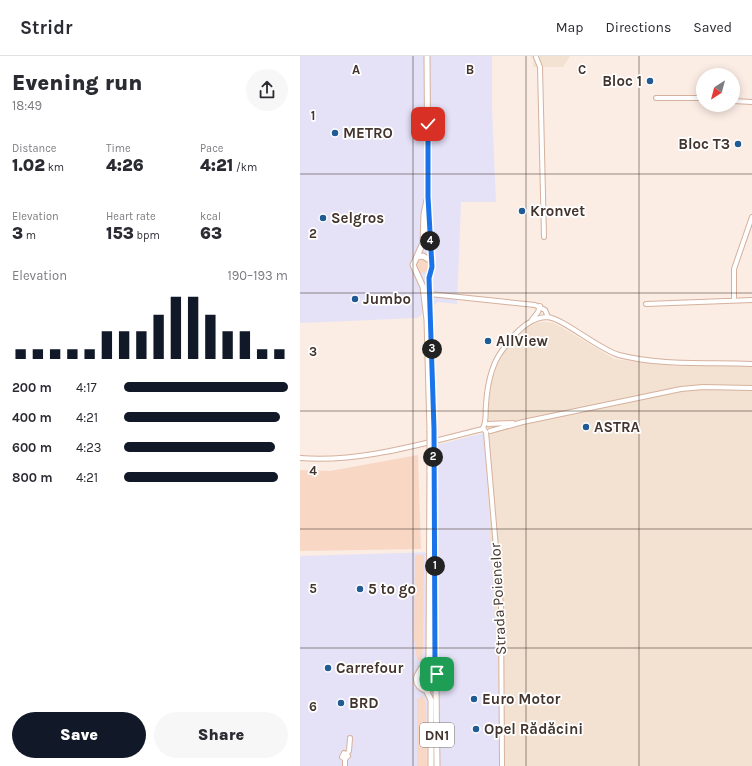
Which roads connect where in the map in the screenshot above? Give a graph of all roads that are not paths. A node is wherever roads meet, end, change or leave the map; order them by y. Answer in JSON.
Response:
{"nodes":[{"id":1,"x":427,"y":56,"type":"edge"},
{"id":2,"x":536,"y":57,"type":"edge"},
{"id":3,"x":536,"y":92,"type":"dead end"},
{"id":4,"x":540,"y":95,"type":"junction"},
{"id":5,"x":656,"y":98,"type":"dead end"},
{"id":6,"x":696,"y":98,"type":"edge"},
{"id":7,"x":740,"y":101,"type":"edge"},
{"id":8,"x":752,"y":102,"type":"edge"},
{"id":9,"x":428,"y":197,"type":"junction"},
{"id":10,"x":537,"y":212,"type":"dead end"},
{"id":11,"x":542,"y":212,"type":"junction"},
{"id":12,"x":752,"y":217,"type":"edge"},
{"id":13,"x":544,"y":237,"type":"dead end"},
{"id":14,"x":418,"y":257,"type":"junction"},
{"id":15,"x":431,"y":261,"type":"junction"},
{"id":16,"x":430,"y":272,"type":"junction"},
{"id":17,"x":416,"y":273,"type":"junction"},
{"id":18,"x":430,"y":294,"type":"junction"},
{"id":19,"x":734,"y":300,"type":"junction"},
{"id":20,"x":752,"y":300,"type":"edge"},
{"id":21,"x":646,"y":304,"type":"dead end"},
{"id":22,"x":540,"y":306,"type":"junction"},
{"id":23,"x":548,"y":317,"type":"junction"},
{"id":24,"x":528,"y":323,"type":"junction"},
{"id":25,"x":752,"y":364,"type":"edge"},
{"id":26,"x":752,"y":388,"type":"edge"},
{"id":27,"x":523,"y":422,"type":"junction"},
{"id":28,"x":487,"y":424,"type":"junction"},
{"id":29,"x":432,"y":430,"type":"junction"},
{"id":30,"x":486,"y":430,"type":"junction"},
{"id":31,"x":300,"y":458,"type":"edge"},
{"id":32,"x":432,"y":470,"type":"junction"},
{"id":33,"x":422,"y":669,"type":"junction"},
{"id":34,"x":437,"y":674,"type":"junction"},
{"id":35,"x":436,"y":685,"type":"junction"},
{"id":36,"x":426,"y":690,"type":"junction"},
{"id":37,"x":350,"y":738,"type":"dead end"},
{"id":38,"x":345,"y":766,"type":"edge"},
{"id":39,"x":431,"y":766,"type":"edge"},
{"id":40,"x":437,"y":766,"type":"edge"},
{"id":41,"x":502,"y":766,"type":"edge"}],
"edges":[{"from":1,"to":9,"type":"main road","number":"DN1"},
{"from":2,"to":4,"type":"street"},
{"from":3,"to":4,"type":"street"},
{"from":4,"to":11,"type":"street"},
{"from":5,"to":6,"type":"street"},
{"from":7,"to":8,"type":"street"},
{"from":9,"to":14,"type":"main road","number":"DN1"},
{"from":9,"to":15,"type":"main road","number":"DN1"},
{"from":10,"to":11,"type":"street"},
{"from":11,"to":13,"type":"street"},
{"from":12,"to":19,"type":"street"},
{"from":14,"to":15,"type":"main road"},
{"from":14,"to":17,"type":"main road","number":"DN1"},
{"from":15,"to":16,"type":"main road","number":"DN1"},
{"from":16,"to":17,"type":"main road"},
{"from":16,"to":18,"type":"main road","number":"DN1"},
{"from":17,"to":29,"type":"main road","number":"DN1"},
{"from":18,"to":22,"type":"street"},
{"from":18,"to":29,"type":"main road","number":"DN1"},
{"from":19,"to":20,"type":"street"},
{"from":19,"to":21,"type":"street"},
{"from":22,"to":23,"type":"street"},
{"from":22,"to":24,"type":"street"},
{"from":23,"to":24,"type":"street","name":"Strada Poienelor"},
{"from":23,"to":25,"type":"street"},
{"from":24,"to":28,"type":"street","name":"Strada Poienelor"},
{"from":26,"to":27,"type":"street"},
{"from":27,"to":28,"type":"street"},
{"from":27,"to":30,"type":"street"},
{"from":28,"to":30,"type":"street"},
{"from":28,"to":30,"type":"street","name":"Strada Poienelor"},
{"from":29,"to":32,"type":"main road","number":"DN1","bridge":true},
{"from":30,"to":31,"type":"street"},
{"from":30,"to":41,"type":"street","name":"Strada Poienelor"},
{"from":32,"to":33,"type":"main road","number":"DN1"},
{"from":32,"to":34,"type":"main road","number":"DN1"},
{"from":33,"to":34,"type":"main road"},
{"from":33,"to":36,"type":"main road","number":"DN1"},
{"from":34,"to":35,"type":"main road","number":"DN1"},
{"from":35,"to":36,"type":"main road"},
{"from":35,"to":40,"type":"main road","number":"DN1"},
{"from":36,"to":39,"type":"main road","number":"DN1"},
{"from":37,"to":38,"type":"street"}]}
